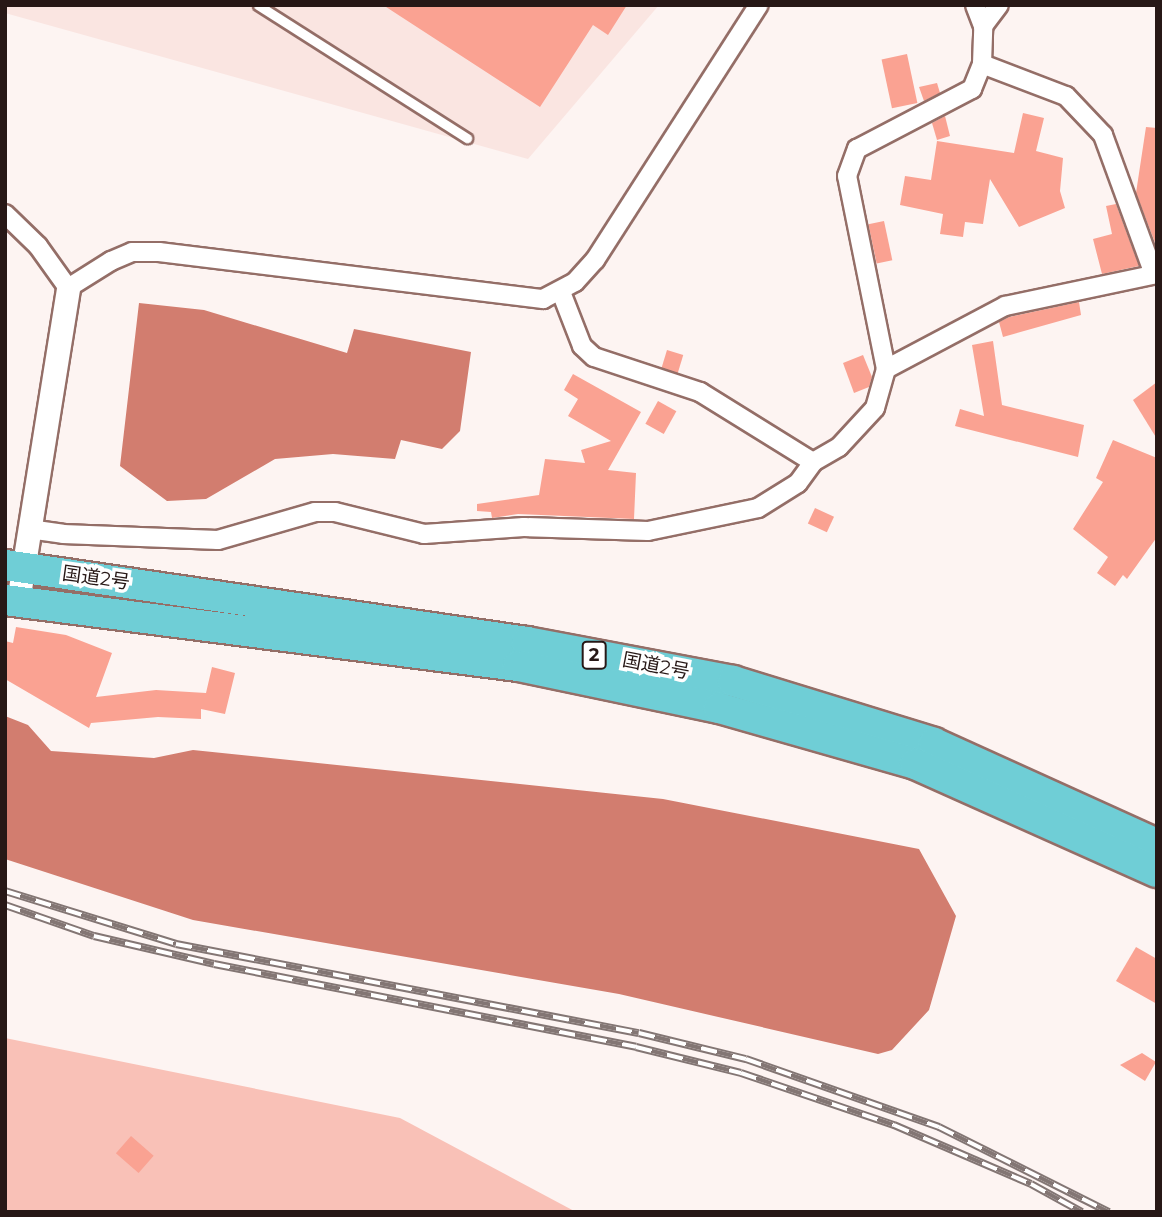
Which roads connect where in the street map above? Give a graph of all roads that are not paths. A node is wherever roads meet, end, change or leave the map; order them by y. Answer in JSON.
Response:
{"nodes":[{"id":1,"x":258,"y":5,"type":"edge"},
{"id":2,"x":759,"y":5,"type":"edge"},
{"id":3,"x":975,"y":5,"type":"edge"},
{"id":4,"x":999,"y":5,"type":"edge"},
{"id":5,"x":983,"y":26,"type":"junction"},
{"id":6,"x":982,"y":64,"type":"junction"},
{"id":7,"x":467,"y":138,"type":"dead end"},
{"id":8,"x":5,"y":214,"type":"edge"},
{"id":9,"x":1155,"y":274,"type":"edge"},
{"id":10,"x":68,"y":288,"type":"junction"},
{"id":11,"x":561,"y":292,"type":"junction"},
{"id":12,"x":886,"y":369,"type":"junction"},
{"id":13,"x":813,"y":462,"type":"junction"},
{"id":14,"x":29,"y":528,"type":"junction"},
{"id":15,"x":15,"y":566,"type":"edge"},
{"id":16,"x":12,"y":601,"type":"edge"},
{"id":17,"x":1157,"y":844,"type":"edge"},
{"id":18,"x":1157,"y":872,"type":"edge"}],
"edges":[{"from":1,"to":7,"type":"lane"},
{"from":2,"to":11,"type":"street"},
{"from":3,"to":5,"type":"street"},
{"from":4,"to":5,"type":"street"},
{"from":5,"to":6,"type":"street"},
{"from":6,"to":9,"type":"street"},
{"from":6,"to":12,"type":"street"},
{"from":8,"to":10,"type":"street"},
{"from":9,"to":12,"type":"street"},
{"from":10,"to":11,"type":"street"},
{"from":10,"to":14,"type":"street"},
{"from":11,"to":13,"type":"street"},
{"from":12,"to":13,"type":"street"},
{"from":13,"to":14,"type":"street"},
{"from":14,"to":15,"type":"street"},
{"from":15,"to":16,"type":"street"},
{"from":15,"to":17,"type":"highway","name":"国道2号","number":"2"},
{"from":16,"to":18,"type":"highway","name":"国道2号","number":"2"}]}
